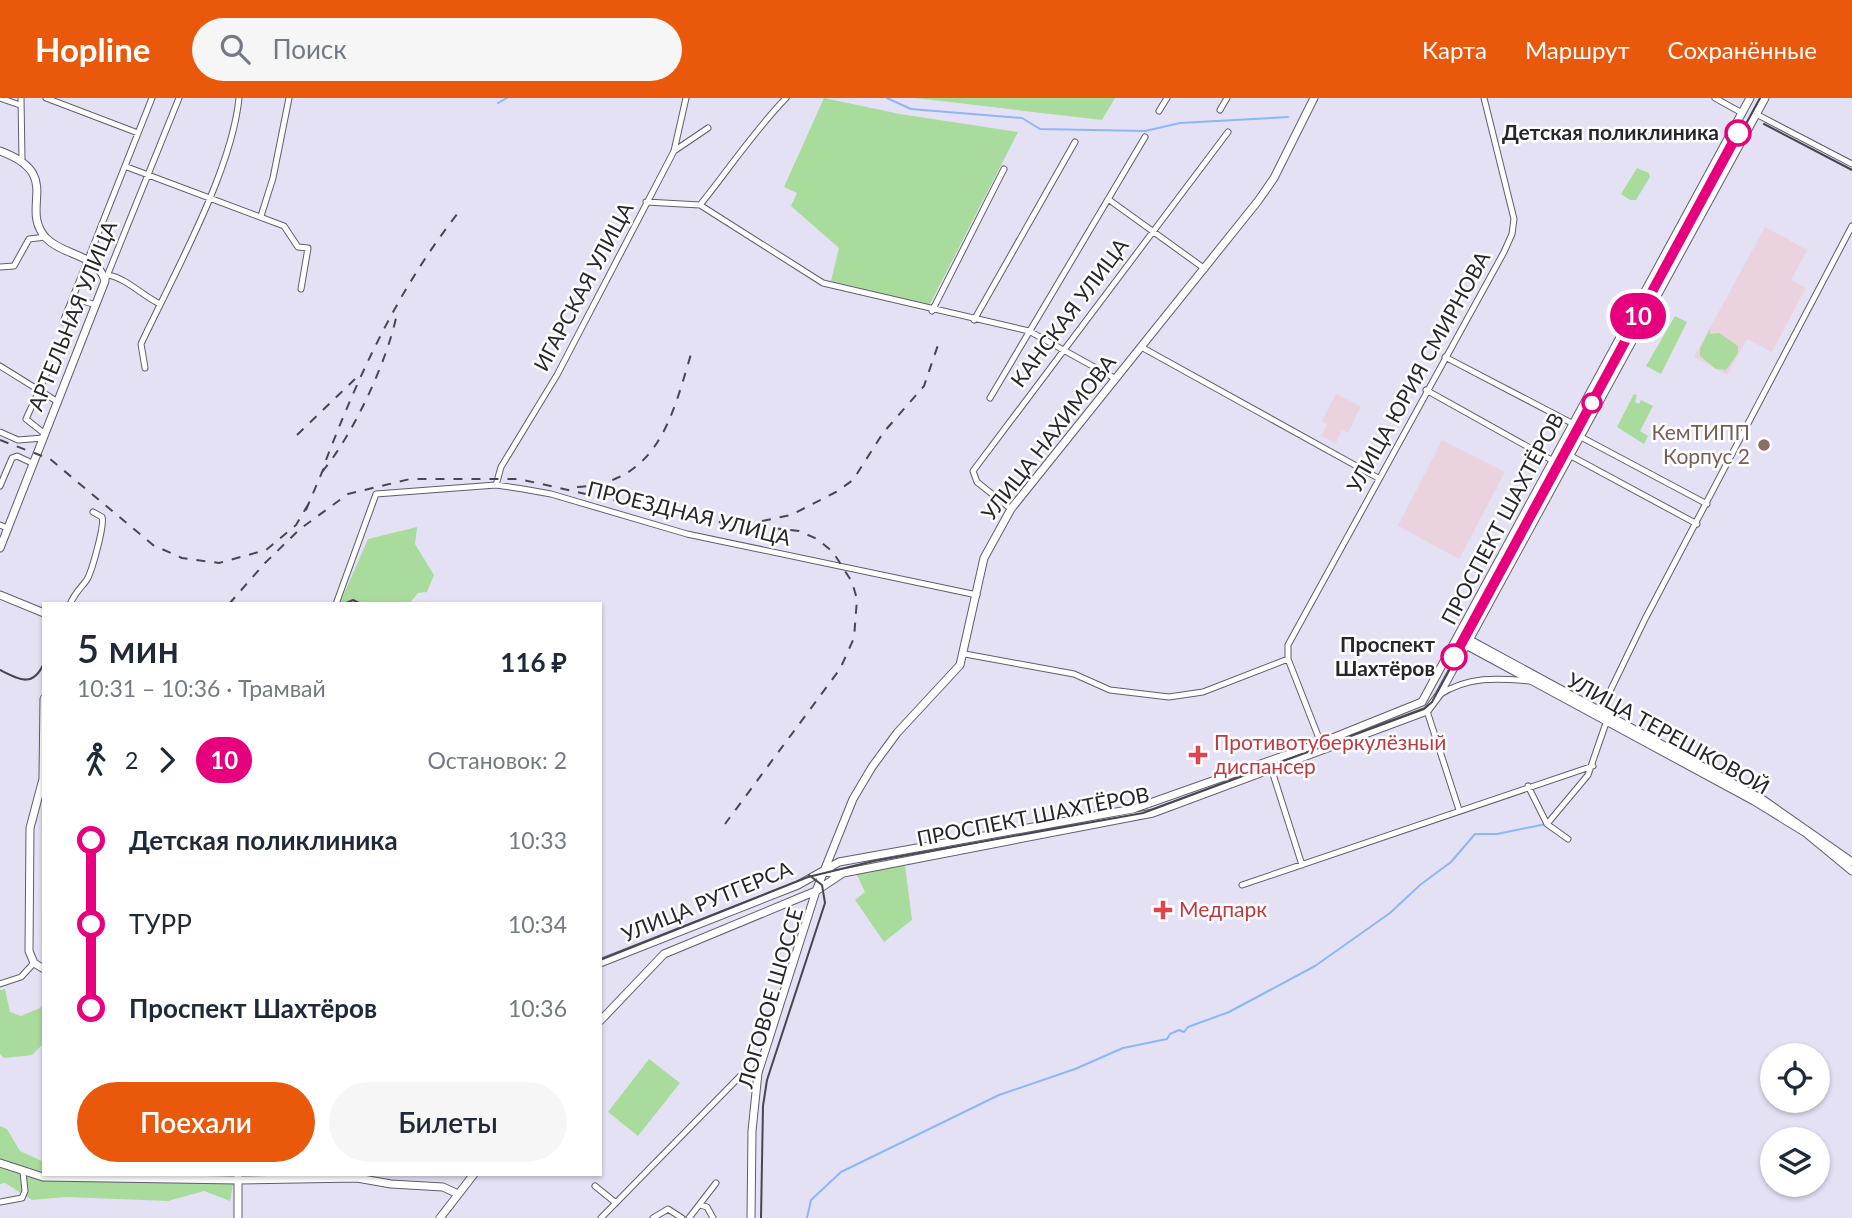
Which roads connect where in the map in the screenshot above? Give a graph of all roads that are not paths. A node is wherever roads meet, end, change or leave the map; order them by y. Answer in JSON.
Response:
{"nodes":[{"id":1,"x":0,"y":98,"type":"edge"},
{"id":2,"x":46,"y":98,"type":"edge"},
{"id":3,"x":152,"y":98,"type":"edge"},
{"id":4,"x":179,"y":98,"type":"edge"},
{"id":5,"x":239,"y":98,"type":"edge"},
{"id":6,"x":289,"y":98,"type":"edge"},
{"id":7,"x":786,"y":98,"type":"edge"},
{"id":8,"x":1167,"y":98,"type":"edge"},
{"id":9,"x":1227,"y":98,"type":"edge"},
{"id":10,"x":1314,"y":98,"type":"edge"},
{"id":11,"x":1483,"y":98,"type":"edge"},
{"id":12,"x":1715,"y":98,"type":"edge"},
{"id":13,"x":1750,"y":98,"type":"edge"},
{"id":14,"x":1765,"y":98,"type":"edge"},
{"id":15,"x":685,"y":100,"type":"edge"},
{"id":16,"x":21,"y":101,"type":"edge"},
{"id":17,"x":1220,"y":110,"type":"dead end"},
{"id":18,"x":1159,"y":111,"type":"dead end"},
{"id":19,"x":1742,"y":113,"type":"junction"},
{"id":20,"x":1756,"y":114,"type":"junction"},
{"id":21,"x":708,"y":128,"type":"dead end"},
{"id":22,"x":1228,"y":132,"type":"dead end"},
{"id":23,"x":138,"y":133,"type":"junction"},
{"id":24,"x":1145,"y":137,"type":"dead end"},
{"id":25,"x":1075,"y":142,"type":"dead end"},
{"id":26,"x":0,"y":151,"type":"edge"},
{"id":27,"x":674,"y":151,"type":"junction"},
{"id":28,"x":22,"y":159,"type":"junction"},
{"id":29,"x":1852,"y":164,"type":"edge"},
{"id":30,"x":127,"y":167,"type":"junction"},
{"id":31,"x":1004,"y":169,"type":"dead end"},
{"id":32,"x":148,"y":176,"type":"junction"},
{"id":33,"x":208,"y":197,"type":"junction"},
{"id":34,"x":1108,"y":199,"type":"junction"},
{"id":35,"x":646,"y":202,"type":"junction"},
{"id":36,"x":699,"y":205,"type":"junction"},
{"id":37,"x":261,"y":216,"type":"junction"},
{"id":38,"x":1852,"y":226,"type":"edge"},
{"id":39,"x":1152,"y":230,"type":"junction"},
{"id":40,"x":46,"y":237,"type":"junction"},
{"id":41,"x":88,"y":260,"type":"junction"},
{"id":42,"x":0,"y":267,"type":"edge"},
{"id":43,"x":1205,"y":269,"type":"junction"},
{"id":44,"x":106,"y":278,"type":"junction"},
{"id":45,"x":301,"y":289,"type":"dead end"},
{"id":46,"x":73,"y":298,"type":"junction"},
{"id":47,"x":160,"y":304,"type":"junction"},
{"id":48,"x":96,"y":305,"type":"junction"},
{"id":49,"x":932,"y":311,"type":"junction"},
{"id":50,"x":974,"y":320,"type":"junction"},
{"id":51,"x":63,"y":322,"type":"dead end"},
{"id":52,"x":1029,"y":331,"type":"junction"},
{"id":53,"x":1063,"y":348,"type":"junction"},
{"id":54,"x":1143,"y":348,"type":"junction"},
{"id":55,"x":1445,"y":357,"type":"junction"},
{"id":56,"x":0,"y":366,"type":"edge"},
{"id":57,"x":50,"y":366,"type":"dead end"},
{"id":58,"x":145,"y":368,"type":"dead end"},
{"id":59,"x":1116,"y":379,"type":"junction"},
{"id":60,"x":38,"y":389,"type":"junction"},
{"id":61,"x":1426,"y":390,"type":"junction"},
{"id":62,"x":990,"y":398,"type":"dead end"},
{"id":63,"x":58,"y":402,"type":"junction"},
{"id":64,"x":1574,"y":424,"type":"junction"},
{"id":65,"x":0,"y":432,"type":"edge"},
{"id":66,"x":1583,"y":433,"type":"junction"},
{"id":67,"x":44,"y":436,"type":"junction"},
{"id":68,"x":1571,"y":456,"type":"junction"},
{"id":69,"x":1555,"y":461,"type":"junction"},
{"id":70,"x":32,"y":463,"type":"junction"},
{"id":71,"x":1565,"y":467,"type":"junction"},
{"id":72,"x":1378,"y":478,"type":"junction"},
{"id":73,"x":496,"y":485,"type":"junction"},
{"id":74,"x":0,"y":486,"type":"edge"},
{"id":75,"x":1707,"y":504,"type":"junction"},
{"id":76,"x":1011,"y":509,"type":"junction"},
{"id":77,"x":93,"y":512,"type":"dead end"},
{"id":78,"x":1697,"y":524,"type":"junction"},
{"id":79,"x":3,"y":527,"type":"edge"},
{"id":80,"x":0,"y":548,"type":"edge"},
{"id":81,"x":0,"y":595,"type":"edge"},
{"id":82,"x":977,"y":595,"type":"junction"},
{"id":83,"x":71,"y":602,"type":"edge"},
{"id":84,"x":337,"y":602,"type":"edge"},
{"id":85,"x":42,"y":612,"type":"edge"},
{"id":86,"x":1459,"y":638,"type":"junction"},
{"id":87,"x":1468,"y":642,"type":"junction"},
{"id":88,"x":965,"y":654,"type":"junction"},
{"id":89,"x":1289,"y":659,"type":"junction"},
{"id":90,"x":1540,"y":684,"type":"junction"},
{"id":91,"x":1439,"y":695,"type":"junction"},
{"id":92,"x":1427,"y":711,"type":"junction"},
{"id":93,"x":1600,"y":713,"type":"junction"},
{"id":94,"x":1609,"y":718,"type":"junction"},
{"id":95,"x":1320,"y":743,"type":"junction"},
{"id":96,"x":1324,"y":752,"type":"junction"},
{"id":97,"x":1593,"y":766,"type":"junction"},
{"id":98,"x":1272,"y":771,"type":"junction"},
{"id":99,"x":42,"y":783,"type":"edge"},
{"id":100,"x":1528,"y":786,"type":"junction"},
{"id":101,"x":1460,"y":810,"type":"junction"},
{"id":102,"x":1547,"y":824,"type":"junction"},
{"id":103,"x":1568,"y":839,"type":"dead end"},
{"id":104,"x":1852,"y":862,"type":"edge"},
{"id":105,"x":1303,"y":865,"type":"junction"},
{"id":106,"x":825,"y":872,"type":"junction"},
{"id":107,"x":1852,"y":872,"type":"edge"},
{"id":108,"x":844,"y":873,"type":"junction"},
{"id":109,"x":1242,"y":885,"type":"dead end"},
{"id":110,"x":819,"y":890,"type":"junction"},
{"id":111,"x":661,"y":939,"type":"junction"},
{"id":112,"x":670,"y":951,"type":"junction"},
{"id":113,"x":34,"y":962,"type":"junction"},
{"id":114,"x":602,"y":962,"type":"edge"},
{"id":115,"x":42,"y":968,"type":"edge"},
{"id":116,"x":0,"y":985,"type":"edge"},
{"id":117,"x":602,"y":1019,"type":"edge"},
{"id":118,"x":752,"y":1064,"type":"dead end"},
{"id":119,"x":0,"y":1163,"type":"edge"},
{"id":120,"x":23,"y":1172,"type":"junction"},
{"id":121,"x":239,"y":1176,"type":"edge"},
{"id":122,"x":472,"y":1176,"type":"edge"},
{"id":123,"x":716,"y":1183,"type":"dead end"},
{"id":124,"x":595,"y":1186,"type":"dead end"},
{"id":125,"x":458,"y":1194,"type":"junction"},
{"id":126,"x":0,"y":1202,"type":"edge"},
{"id":127,"x":616,"y":1203,"type":"junction"},
{"id":128,"x":700,"y":1205,"type":"junction"},
{"id":129,"x":238,"y":1218,"type":"edge"},
{"id":130,"x":440,"y":1218,"type":"edge"},
{"id":131,"x":601,"y":1218,"type":"edge"},
{"id":132,"x":653,"y":1218,"type":"edge"},
{"id":133,"x":682,"y":1218,"type":"edge"},
{"id":134,"x":689,"y":1218,"type":"edge"},
{"id":135,"x":713,"y":1218,"type":"edge"},
{"id":136,"x":753,"y":1218,"type":"edge"}],
"edges":[{"from":1,"to":16,"type":"street"},
{"from":2,"to":23,"type":"street"},
{"from":3,"to":23,"type":"street"},
{"from":4,"to":32,"type":"street","name":"АРТЕЛЬНАЯ УЛИЦА"},
{"from":5,"to":33,"type":"street"},
{"from":6,"to":37,"type":"street"},
{"from":7,"to":36,"type":"street"},
{"from":8,"to":18,"type":"street"},
{"from":9,"to":17,"type":"street"},
{"from":10,"to":43,"type":"main road","name":"УЛИЦА НАХИМОВА"},
{"from":11,"to":55,"type":"street","name":"УЛИЦА ЮРИЯ СМИРНОВА"},
{"from":12,"to":19,"type":"street"},
{"from":13,"to":19,"type":"main road","name":"ПРОСПЕКТ ШАХТЁРОВ"},
{"from":14,"to":20,"type":"main road","name":"ПРОСПЕКТ ШАХТЁРОВ"},
{"from":15,"to":27,"type":"street","name":"ИГАРСКАЯ УЛИЦА"},
{"from":16,"to":28,"type":"street"},
{"from":19,"to":20,"type":"main road"},
{"from":19,"to":64,"type":"main road","name":"ПРОСПЕКТ ШАХТЁРОВ"},
{"from":20,"to":29,"type":"street"},
{"from":20,"to":66,"type":"main road","name":"ПРОСПЕКТ ШАХТЁРОВ"},
{"from":21,"to":27,"type":"street"},
{"from":22,"to":39,"type":"street","name":"КАНСКАЯ УЛИЦА"},
{"from":23,"to":30,"type":"street"},
{"from":24,"to":34,"type":"street"},
{"from":25,"to":50,"type":"street"},
{"from":26,"to":28,"type":"main road"},
{"from":27,"to":35,"type":"street","name":"ИГАРСКАЯ УЛИЦА"},
{"from":28,"to":40,"type":"main road"},
{"from":30,"to":32,"type":"street"},
{"from":30,"to":41,"type":"street"},
{"from":31,"to":49,"type":"street"},
{"from":32,"to":33,"type":"street"},
{"from":32,"to":44,"type":"street","name":"АРТЕЛЬНАЯ УЛИЦА"},
{"from":33,"to":37,"type":"street"},
{"from":33,"to":47,"type":"street"},
{"from":34,"to":39,"type":"street"},
{"from":34,"to":52,"type":"street"},
{"from":35,"to":36,"type":"street"},
{"from":35,"to":73,"type":"street","name":"ИГАРСКАЯ УЛИЦА"},
{"from":36,"to":49,"type":"street"},
{"from":37,"to":45,"type":"street"},
{"from":38,"to":75,"type":"street"},
{"from":39,"to":43,"type":"street"},
{"from":39,"to":53,"type":"street","name":"КАНСКАЯ УЛИЦА"},
{"from":40,"to":41,"type":"main road"},
{"from":40,"to":42,"type":"street"},
{"from":41,"to":44,"type":"main road"},
{"from":41,"to":46,"type":"street"},
{"from":43,"to":54,"type":"main road","name":"УЛИЦА НАХИМОВА"},
{"from":44,"to":47,"type":"street"},
{"from":44,"to":48,"type":"main road","name":"АРТЕЛЬНАЯ УЛИЦА"},
{"from":46,"to":48,"type":"street"},
{"from":46,"to":51,"type":"street"},
{"from":47,"to":58,"type":"street"},
{"from":48,"to":63,"type":"main road","name":"АРТЕЛЬНАЯ УЛИЦА"},
{"from":49,"to":50,"type":"street"},
{"from":50,"to":52,"type":"street"},
{"from":52,"to":53,"type":"street"},
{"from":52,"to":62,"type":"street"},
{"from":53,"to":59,"type":"street"},
{"from":53,"to":76,"type":"street","name":"КАНСКАЯ УЛИЦА"},
{"from":54,"to":59,"type":"main road","name":"УЛИЦА НАХИМОВА"},
{"from":54,"to":72,"type":"street"},
{"from":55,"to":61,"type":"street","name":"УЛИЦА ЮРИЯ СМИРНОВА"},
{"from":55,"to":64,"type":"street"},
{"from":56,"to":60,"type":"street"},
{"from":57,"to":60,"type":"street"},
{"from":59,"to":76,"type":"main road","name":"УЛИЦА НАХИМОВА"},
{"from":60,"to":63,"type":"street"},
{"from":60,"to":67,"type":"street"},
{"from":61,"to":69,"type":"street"},
{"from":61,"to":72,"type":"street","name":"УЛИЦА ЮРИЯ СМИРНОВА"},
{"from":63,"to":67,"type":"main road","name":"АРТЕЛЬНАЯ УЛИЦА"},
{"from":64,"to":66,"type":"street"},
{"from":64,"to":69,"type":"main road","name":"ПРОСПЕКТ ШАХТЁРОВ"},
{"from":65,"to":67,"type":"street"},
{"from":66,"to":68,"type":"main road","name":"ПРОСПЕКТ ШАХТЁРОВ"},
{"from":66,"to":75,"type":"street"},
{"from":67,"to":70,"type":"main road","name":"АРТЕЛЬНАЯ УЛИЦА"},
{"from":68,"to":71,"type":"main road","name":"ПРОСПЕКТ ШАХТЁРОВ"},
{"from":68,"to":78,"type":"street"},
{"from":69,"to":71,"type":"street"},
{"from":69,"to":86,"type":"main road","name":"ПРОСПЕКТ ШАХТЁРОВ"},
{"from":70,"to":74,"type":"street"},
{"from":70,"to":79,"type":"main road","name":"АРТЕЛЬНАЯ УЛИЦА"},
{"from":71,"to":87,"type":"main road","name":"ПРОСПЕКТ ШАХТЁРОВ"},
{"from":72,"to":89,"type":"street","name":"УЛИЦА ЮРИЯ СМИРНОВА"},
{"from":73,"to":82,"type":"street","name":"ПРОЕЗДНАЯ УЛИЦА"},
{"from":73,"to":84,"type":"street","name":"ПРОЕЗДНАЯ УЛИЦА"},
{"from":75,"to":78,"type":"street"},
{"from":76,"to":82,"type":"main road","name":"УЛИЦА НАХИМОВА"},
{"from":77,"to":83,"type":"street"},
{"from":78,"to":93,"type":"street"},
{"from":79,"to":80,"type":"main road","name":"АРТЕЛЬНАЯ УЛИЦА"},
{"from":81,"to":85,"type":"main road"},
{"from":82,"to":88,"type":"main road","name":"УЛИЦА НАХИМОВА"},
{"from":86,"to":87,"type":"main road","name":"УЛИЦА ТЕРЕШКОВОЙ"},
{"from":86,"to":95,"type":"main road","name":"ПРОСПЕКТ ШАХТЁРОВ"},
{"from":87,"to":90,"type":"main road","name":"УЛИЦА ТЕРЕШКОВОЙ"},
{"from":87,"to":91,"type":"main road","name":"ПРОСПЕКТ ШАХТЁРОВ"},
{"from":87,"to":93,"type":"main road","name":"УЛИЦА ТЕРЕШКОВОЙ"},
{"from":88,"to":89,"type":"street"},
{"from":88,"to":106,"type":"main road","name":"УЛИЦА НАХИМОВА"},
{"from":89,"to":95,"type":"street"},
{"from":90,"to":91,"type":"street"},
{"from":90,"to":93,"type":"main road","name":"УЛИЦА ТЕРЕШКОВОЙ"},
{"from":91,"to":92,"type":"main road","name":"ПРОСПЕКТ ШАХТЁРОВ"},
{"from":92,"to":96,"type":"main road","name":"ПРОСПЕКТ ШАХТЁРОВ"},
{"from":92,"to":101,"type":"street"},
{"from":93,"to":94,"type":"main road","name":"УЛИЦА ТЕРЕШКОВОЙ"},
{"from":94,"to":97,"type":"street"},
{"from":94,"to":104,"type":"main road","name":"УЛИЦА ТЕРЕШКОВОЙ"},
{"from":94,"to":107,"type":"main road","name":"УЛИЦА ТЕРЕШКОВОЙ"},
{"from":95,"to":96,"type":"street"},
{"from":95,"to":106,"type":"main road","name":"ПРОСПЕКТ ШАХТЁРОВ"},
{"from":96,"to":98,"type":"main road","name":"ПРОСПЕКТ ШАХТЁРОВ"},
{"from":97,"to":100,"type":"street"},
{"from":97,"to":102,"type":"street"},
{"from":98,"to":105,"type":"street"},
{"from":98,"to":108,"type":"main road","name":"ПРОСПЕКТ ШАХТЁРОВ"},
{"from":99,"to":113,"type":"main road"},
{"from":100,"to":101,"type":"street"},
{"from":100,"to":102,"type":"street"},
{"from":101,"to":105,"type":"street"},
{"from":102,"to":103,"type":"street"},
{"from":105,"to":109,"type":"street"},
{"from":106,"to":108,"type":"main road"},
{"from":106,"to":110,"type":"main road","name":"УЛИЦА НАХИМОВА"},
{"from":106,"to":111,"type":"main road","name":"УЛИЦА РУТГЕРСА"},
{"from":108,"to":110,"type":"main road","name":"ПРОСПЕКТ ШАХТЁРОВ"},
{"from":110,"to":112,"type":"main road","name":"УЛИЦА РУТГЕРСА"},
{"from":110,"to":136,"type":"main road","name":"ЛОГОВОЕ ШОССЕ"},
{"from":111,"to":112,"type":"main road"},
{"from":111,"to":114,"type":"main road","name":"УЛИЦА РУТГЕРСА"},
{"from":112,"to":117,"type":"main road","name":"УЛИЦА РУТГЕРСА"},
{"from":113,"to":115,"type":"main road"},
{"from":113,"to":116,"type":"street"},
{"from":118,"to":127,"type":"street"},
{"from":119,"to":120,"type":"main road"},
{"from":120,"to":121,"type":"main road"},
{"from":120,"to":126,"type":"street"},
{"from":121,"to":125,"type":"main road"},
{"from":121,"to":129,"type":"main road"},
{"from":122,"to":125,"type":"main road"},
{"from":123,"to":128,"type":"street"},
{"from":124,"to":127,"type":"street"},
{"from":125,"to":130,"type":"main road"},
{"from":127,"to":131,"type":"street"},
{"from":128,"to":134,"type":"street"},
{"from":128,"to":135,"type":"street"},
{"from":132,"to":133,"type":"street"}]}
